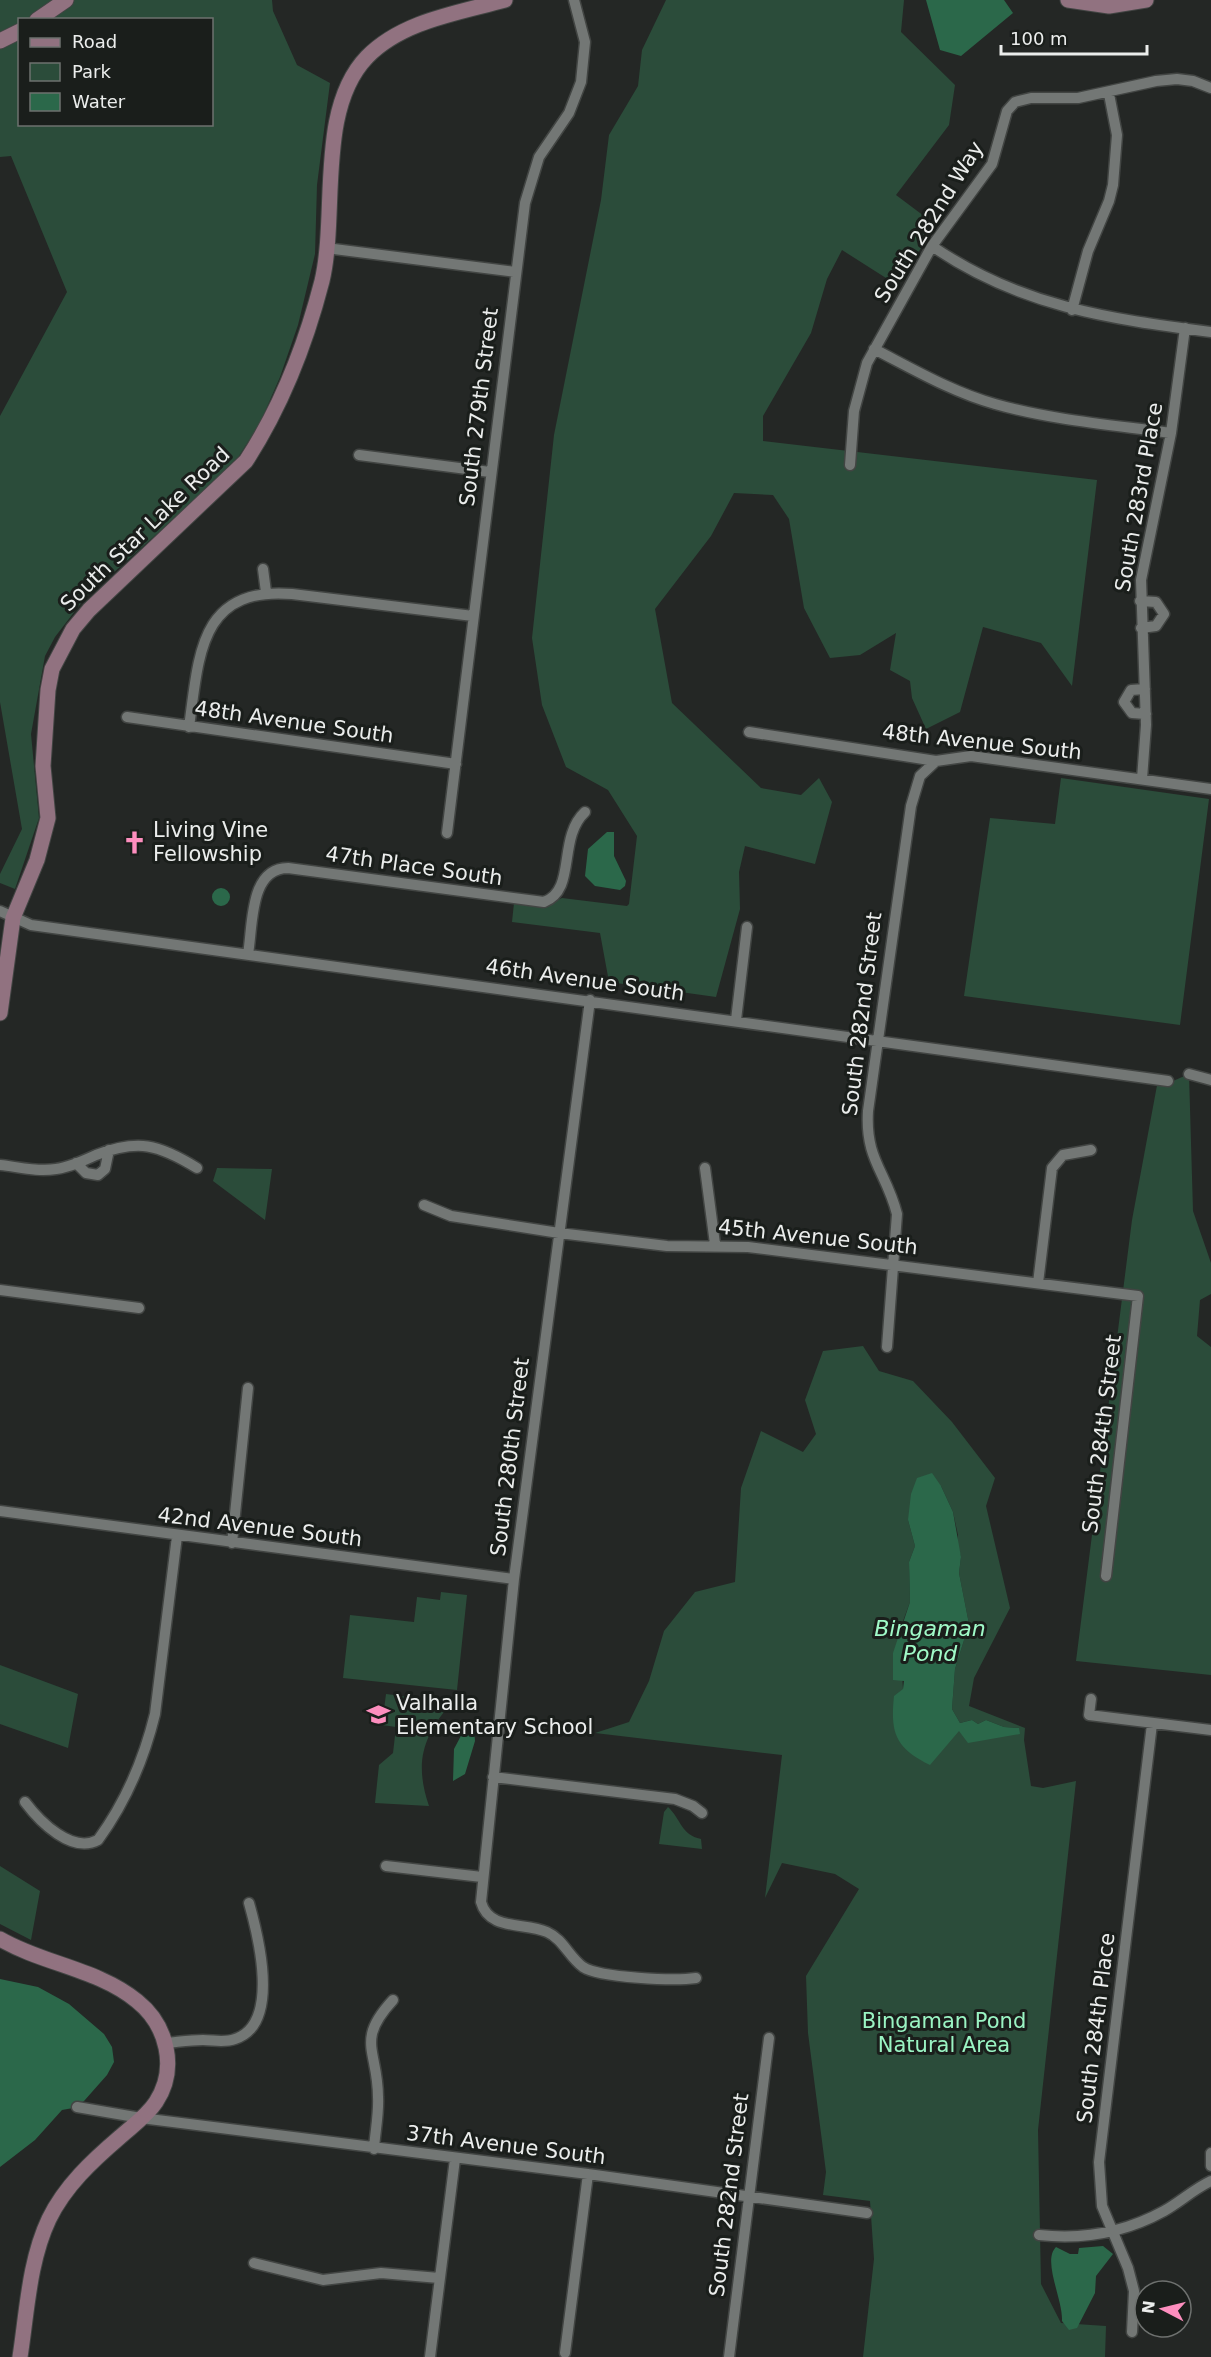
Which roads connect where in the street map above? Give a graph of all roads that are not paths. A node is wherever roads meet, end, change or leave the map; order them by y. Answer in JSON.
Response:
{"nodes":[{"id":1,"x":66,"y":0,"type":"edge"},
{"id":2,"x":505,"y":0,"type":"edge"},
{"id":3,"x":574,"y":0,"type":"edge"},
{"id":4,"x":1068,"y":0,"type":"edge"},
{"id":5,"x":1146,"y":0,"type":"edge"},
{"id":6,"x":40,"y":18,"type":"edge"},
{"id":7,"x":18,"y":32,"type":"edge"},
{"id":8,"x":0,"y":41,"type":"edge"},
{"id":9,"x":1211,"y":88,"type":"edge"},
{"id":10,"x":1108,"y":94,"type":"junction"},
{"id":11,"x":932,"y":246,"type":"junction"},
{"id":12,"x":326,"y":248,"type":"junction"},
{"id":13,"x":516,"y":272,"type":"junction"},
{"id":14,"x":1072,"y":310,"type":"junction"},
{"id":15,"x":1185,"y":328,"type":"junction"},
{"id":16,"x":1211,"y":332,"type":"edge"},
{"id":17,"x":874,"y":349,"type":"junction"},
{"id":18,"x":1171,"y":433,"type":"junction"},
{"id":19,"x":359,"y":455,"type":"dead end"},
{"id":20,"x":850,"y":465,"type":"dead end"},
{"id":21,"x":490,"y":471,"type":"junction"},
{"id":22,"x":263,"y":569,"type":"dead end"},
{"id":23,"x":266,"y":592,"type":"junction"},
{"id":24,"x":1140,"y":601,"type":"junction"},
{"id":25,"x":473,"y":616,"type":"junction"},
{"id":26,"x":1141,"y":628,"type":"junction"},
{"id":27,"x":1145,"y":689,"type":"junction"},
{"id":28,"x":1146,"y":714,"type":"junction"},
{"id":29,"x":127,"y":717,"type":"dead end"},
{"id":30,"x":189,"y":727,"type":"junction"},
{"id":31,"x":749,"y":732,"type":"dead end"},
{"id":32,"x":936,"y":761,"type":"junction"},
{"id":33,"x":456,"y":764,"type":"junction"},
{"id":34,"x":1142,"y":779,"type":"junction"},
{"id":35,"x":1211,"y":789,"type":"edge"},
{"id":36,"x":585,"y":812,"type":"dead end"},
{"id":37,"x":447,"y":833,"type":"dead end"},
{"id":38,"x":7,"y":915,"type":"edge"},
{"id":39,"x":747,"y":927,"type":"dead end"},
{"id":40,"x":248,"y":954,"type":"junction"},
{"id":41,"x":590,"y":1000,"type":"junction"},
{"id":42,"x":0,"y":1014,"type":"edge"},
{"id":43,"x":736,"y":1020,"type":"junction"},
{"id":44,"x":876,"y":1039,"type":"junction"},
{"id":45,"x":1189,"y":1074,"type":"dead end"},
{"id":46,"x":1211,"y":1080,"type":"edge"},
{"id":47,"x":1168,"y":1081,"type":"dead end"},
{"id":48,"x":110,"y":1150,"type":"junction"},
{"id":49,"x":1091,"y":1150,"type":"dead end"},
{"id":50,"x":76,"y":1163,"type":"junction"},
{"id":51,"x":0,"y":1165,"type":"edge"},
{"id":52,"x":197,"y":1168,"type":"dead end"},
{"id":53,"x":705,"y":1168,"type":"dead end"},
{"id":54,"x":424,"y":1205,"type":"dead end"},
{"id":55,"x":559,"y":1233,"type":"junction"},
{"id":56,"x":715,"y":1244,"type":"junction"},
{"id":57,"x":895,"y":1264,"type":"junction"},
{"id":58,"x":1038,"y":1283,"type":"junction"},
{"id":59,"x":0,"y":1290,"type":"edge"},
{"id":60,"x":1138,"y":1296,"type":"joint"},
{"id":61,"x":139,"y":1308,"type":"dead end"},
{"id":62,"x":887,"y":1347,"type":"dead end"},
{"id":63,"x":248,"y":1388,"type":"dead end"},
{"id":64,"x":0,"y":1511,"type":"edge"},
{"id":65,"x":177,"y":1536,"type":"junction"},
{"id":66,"x":232,"y":1543,"type":"junction"},
{"id":67,"x":1106,"y":1576,"type":"dead end"},
{"id":68,"x":514,"y":1579,"type":"junction"},
{"id":69,"x":1091,"y":1699,"type":"dead end"},
{"id":70,"x":1152,"y":1724,"type":"junction"},
{"id":71,"x":1211,"y":1730,"type":"edge"},
{"id":72,"x":493,"y":1777,"type":"junction"},
{"id":73,"x":26,"y":1802,"type":"dead end"},
{"id":74,"x":702,"y":1813,"type":"dead end"},
{"id":75,"x":386,"y":1866,"type":"dead end"},
{"id":76,"x":482,"y":1877,"type":"junction"},
{"id":77,"x":249,"y":1903,"type":"dead end"},
{"id":78,"x":0,"y":1939,"type":"edge"},
{"id":79,"x":696,"y":1978,"type":"dead end"},
{"id":80,"x":393,"y":2000,"type":"dead end"},
{"id":81,"x":769,"y":2038,"type":"dead end"},
{"id":82,"x":166,"y":2043,"type":"junction"},
{"id":83,"x":77,"y":2107,"type":"dead end"},
{"id":84,"x":141,"y":2118,"type":"junction"},
{"id":85,"x":374,"y":2149,"type":"junction"},
{"id":86,"x":1211,"y":2153,"type":"edge"},
{"id":87,"x":455,"y":2159,"type":"junction"},
{"id":88,"x":1211,"y":2166,"type":"edge"},
{"id":89,"x":588,"y":2174,"type":"junction"},
{"id":90,"x":1211,"y":2181,"type":"edge"},
{"id":91,"x":748,"y":2197,"type":"junction"},
{"id":92,"x":867,"y":2213,"type":"dead end"},
{"id":93,"x":1113,"y":2232,"type":"junction"},
{"id":94,"x":1039,"y":2235,"type":"dead end"},
{"id":95,"x":254,"y":2263,"type":"dead end"},
{"id":96,"x":439,"y":2278,"type":"junction"},
{"id":97,"x":1132,"y":2332,"type":"dead end"},
{"id":98,"x":565,"y":2353,"type":"dead end"},
{"id":99,"x":20,"y":2357,"type":"edge"},
{"id":100,"x":430,"y":2357,"type":"edge"},
{"id":101,"x":729,"y":2357,"type":"edge"}],
"edges":[{"from":1,"to":6,"type":"street"},
{"from":2,"to":12,"type":"street","name":"South Star Lake Road"},
{"from":3,"to":13,"type":"street","name":"South 279th Street"},
{"from":4,"to":5,"type":"street"},
{"from":7,"to":8,"type":"street"},
{"from":9,"to":10,"type":"street"},
{"from":10,"to":11,"type":"street","name":"South 282nd Way"},
{"from":10,"to":14,"type":"street"},
{"from":11,"to":14,"type":"street"},
{"from":11,"to":17,"type":"street","name":"South 282nd Way"},
{"from":12,"to":13,"type":"street"},
{"from":12,"to":38,"type":"street","name":"South Star Lake Road"},
{"from":13,"to":21,"type":"street","name":"South 279th Street"},
{"from":14,"to":15,"type":"street"},
{"from":15,"to":16,"type":"street"},
{"from":15,"to":18,"type":"street","name":"South 283rd Place"},
{"from":17,"to":18,"type":"street"},
{"from":17,"to":20,"type":"street","name":"South 282nd Way"},
{"from":18,"to":24,"type":"street","name":"South 283rd Place"},
{"from":19,"to":21,"type":"street"},
{"from":21,"to":25,"type":"street","name":"South 279th Street"},
{"from":22,"to":23,"type":"street"},
{"from":23,"to":25,"type":"street"},
{"from":23,"to":30,"type":"street"},
{"from":24,"to":26,"type":"street","name":"South 283rd Place"},
{"from":24,"to":26,"type":"street"},
{"from":25,"to":33,"type":"street","name":"South 279th Street"},
{"from":26,"to":27,"type":"street","name":"South 283rd Place"},
{"from":27,"to":28,"type":"street","name":"South 283rd Place"},
{"from":27,"to":28,"type":"street"},
{"from":28,"to":34,"type":"street","name":"South 283rd Place"},
{"from":29,"to":30,"type":"street","name":"48th Avenue South"},
{"from":30,"to":33,"type":"street","name":"48th Avenue South"},
{"from":31,"to":32,"type":"street","name":"48th Avenue South"},
{"from":32,"to":34,"type":"street","name":"48th Avenue South"},
{"from":32,"to":44,"type":"street","name":"South 282nd Street"},
{"from":33,"to":37,"type":"street","name":"South 279th Street"},
{"from":34,"to":35,"type":"street","name":"48th Avenue South"},
{"from":36,"to":40,"type":"street","name":"47th Place South"},
{"from":38,"to":40,"type":"street","name":"46th Avenue South"},
{"from":38,"to":42,"type":"street","name":"South Star Lake Road"},
{"from":39,"to":43,"type":"street"},
{"from":40,"to":41,"type":"street","name":"46th Avenue South"},
{"from":41,"to":43,"type":"street","name":"46th Avenue South"},
{"from":41,"to":55,"type":"street","name":"South 280th Street"},
{"from":43,"to":44,"type":"street","name":"46th Avenue South"},
{"from":44,"to":47,"type":"street","name":"46th Avenue South"},
{"from":44,"to":57,"type":"street","name":"South 282nd Street"},
{"from":45,"to":46,"type":"street"},
{"from":48,"to":50,"type":"street"},
{"from":48,"to":50,"type":"street"},
{"from":48,"to":52,"type":"street"},
{"from":49,"to":58,"type":"street"},
{"from":50,"to":51,"type":"street"},
{"from":53,"to":56,"type":"street"},
{"from":54,"to":55,"type":"street","name":"45th Avenue South"},
{"from":55,"to":56,"type":"street","name":"45th Avenue South"},
{"from":55,"to":68,"type":"street","name":"South 280th Street"},
{"from":56,"to":57,"type":"street","name":"45th Avenue South"},
{"from":57,"to":58,"type":"street","name":"45th Avenue South"},
{"from":57,"to":62,"type":"street","name":"South 282nd Street"},
{"from":58,"to":60,"type":"street","name":"45th Avenue South"},
{"from":59,"to":61,"type":"street"},
{"from":60,"to":67,"type":"street","name":"South 284th Street"},
{"from":63,"to":66,"type":"street"},
{"from":64,"to":65,"type":"street","name":"42nd Avenue South"},
{"from":65,"to":66,"type":"street","name":"42nd Avenue South"},
{"from":65,"to":73,"type":"street"},
{"from":66,"to":68,"type":"street","name":"42nd Avenue South"},
{"from":68,"to":72,"type":"street","name":"South 280th Street"},
{"from":69,"to":70,"type":"street"},
{"from":70,"to":71,"type":"street"},
{"from":70,"to":93,"type":"street","name":"South 284th Place"},
{"from":72,"to":74,"type":"street"},
{"from":72,"to":76,"type":"street","name":"South 280th Street"},
{"from":75,"to":76,"type":"street"},
{"from":76,"to":79,"type":"street","name":"South 280th Street"},
{"from":77,"to":82,"type":"street"},
{"from":78,"to":82,"type":"street"},
{"from":80,"to":85,"type":"street"},
{"from":81,"to":91,"type":"street","name":"South 282nd Street"},
{"from":82,"to":84,"type":"street"},
{"from":83,"to":84,"type":"street","name":"37th Avenue South"},
{"from":84,"to":85,"type":"street","name":"37th Avenue South"},
{"from":84,"to":99,"type":"street"},
{"from":85,"to":87,"type":"street","name":"37th Avenue South"},
{"from":86,"to":88,"type":"street"},
{"from":87,"to":89,"type":"street","name":"37th Avenue South"},
{"from":87,"to":96,"type":"street"},
{"from":89,"to":91,"type":"street","name":"37th Avenue South"},
{"from":89,"to":98,"type":"street"},
{"from":90,"to":93,"type":"street"},
{"from":91,"to":92,"type":"street","name":"37th Avenue South"},
{"from":91,"to":101,"type":"street","name":"South 282nd Street"},
{"from":93,"to":94,"type":"street"},
{"from":93,"to":97,"type":"street","name":"South 284th Place"},
{"from":95,"to":96,"type":"street"},
{"from":96,"to":100,"type":"street"}]}
